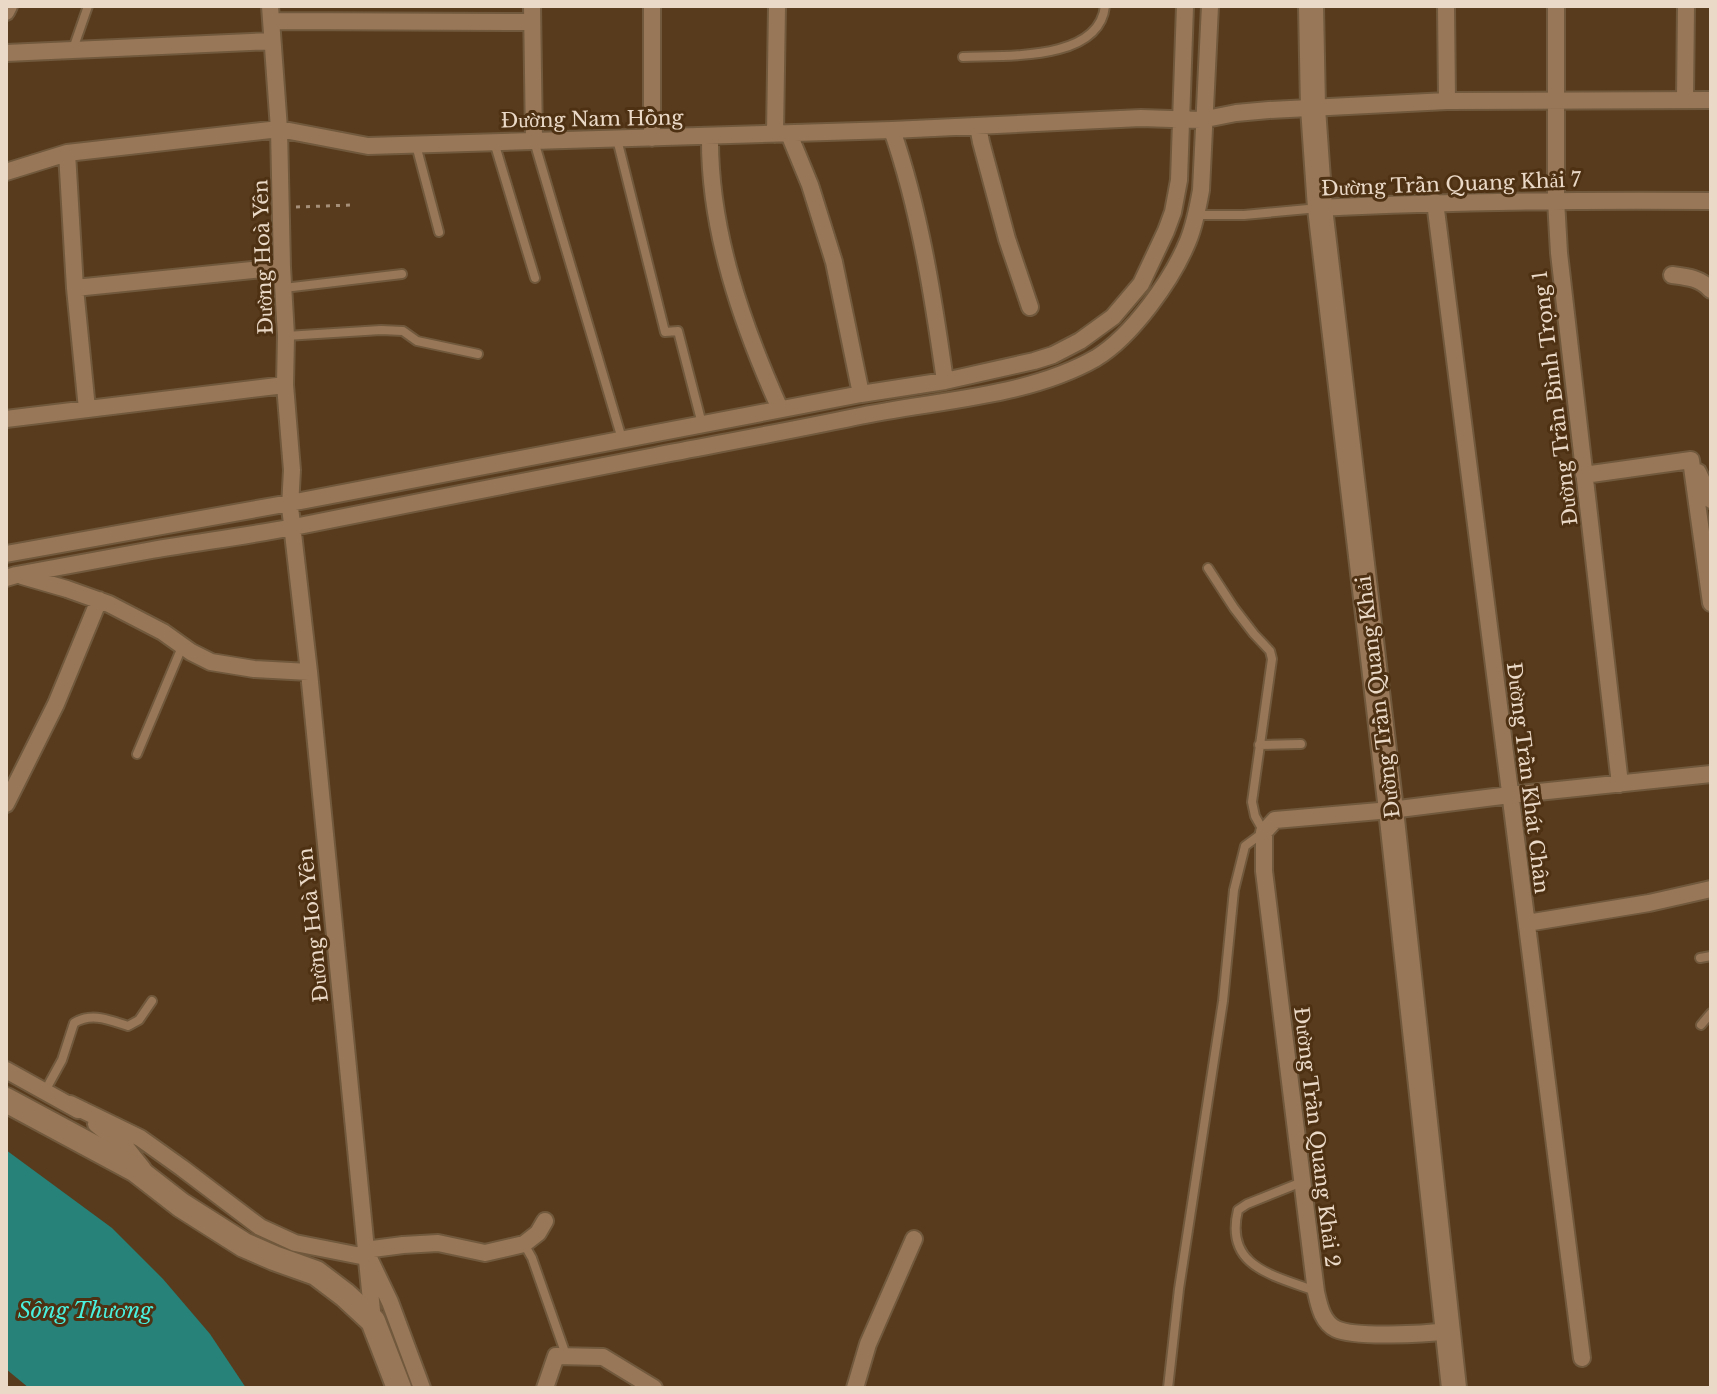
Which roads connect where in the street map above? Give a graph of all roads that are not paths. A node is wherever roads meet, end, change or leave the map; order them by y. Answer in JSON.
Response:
{"nodes":[{"id":1,"x":9,"y":6,"type":"edge"},
{"id":2,"x":88,"y":6,"type":"edge"},
{"id":3,"x":652,"y":6,"type":"edge"},
{"id":4,"x":777,"y":6,"type":"edge"},
{"id":5,"x":1105,"y":6,"type":"edge"},
{"id":6,"x":1185,"y":6,"type":"edge"},
{"id":7,"x":1210,"y":6,"type":"edge"},
{"id":8,"x":1311,"y":6,"type":"edge"},
{"id":9,"x":1446,"y":6,"type":"edge"},
{"id":10,"x":1556,"y":6,"type":"edge"},
{"id":11,"x":1686,"y":6,"type":"edge"},
{"id":12,"x":6,"y":12,"type":"edge"},
{"id":13,"x":271,"y":13,"type":"edge"},
{"id":14,"x":532,"y":14,"type":"edge"},
{"id":15,"x":272,"y":41,"type":"junction"},
{"id":16,"x":73,"y":50,"type":"junction"},
{"id":17,"x":6,"y":53,"type":"edge"},
{"id":18,"x":963,"y":57,"type":"dead end"},
{"id":19,"x":1556,"y":99,"type":"junction"},
{"id":20,"x":1685,"y":100,"type":"junction"},
{"id":21,"x":1711,"y":100,"type":"edge"},
{"id":22,"x":1447,"y":101,"type":"junction"},
{"id":23,"x":1313,"y":108,"type":"junction"},
{"id":24,"x":1193,"y":120,"type":"junction"},
{"id":25,"x":978,"y":126,"type":"junction"},
{"id":26,"x":279,"y":129,"type":"junction"},
{"id":27,"x":892,"y":130,"type":"junction"},
{"id":28,"x":782,"y":134,"type":"junction"},
{"id":29,"x":710,"y":136,"type":"junction"},
{"id":30,"x":652,"y":138,"type":"junction"},
{"id":31,"x":617,"y":139,"type":"junction"},
{"id":32,"x":534,"y":140,"type":"junction"},
{"id":33,"x":493,"y":142,"type":"junction"},
{"id":34,"x":416,"y":145,"type":"junction"},
{"id":35,"x":67,"y":153,"type":"junction"},
{"id":36,"x":6,"y":172,"type":"edge"},
{"id":37,"x":1556,"y":200,"type":"junction"},
{"id":38,"x":1711,"y":201,"type":"edge"},
{"id":39,"x":1435,"y":202,"type":"junction"},
{"id":40,"x":1320,"y":208,"type":"junction"},
{"id":41,"x":1174,"y":212,"type":"junction"},
{"id":42,"x":1194,"y":215,"type":"junction"},
{"id":43,"x":439,"y":232,"type":"dead end"},
{"id":44,"x":282,"y":267,"type":"junction"},
{"id":45,"x":402,"y":274,"type":"dead end"},
{"id":46,"x":1672,"y":275,"type":"dead end"},
{"id":47,"x":535,"y":278,"type":"dead end"},
{"id":48,"x":75,"y":288,"type":"junction"},
{"id":49,"x":284,"y":288,"type":"junction"},
{"id":50,"x":1711,"y":290,"type":"edge"},
{"id":51,"x":1030,"y":307,"type":"dead end"},
{"id":52,"x":286,"y":336,"type":"junction"},
{"id":53,"x":478,"y":354,"type":"dead end"},
{"id":54,"x":945,"y":381,"type":"junction"},
{"id":55,"x":285,"y":385,"type":"junction"},
{"id":56,"x":861,"y":394,"type":"junction"},
{"id":57,"x":87,"y":409,"type":"junction"},
{"id":58,"x":780,"y":409,"type":"junction"},
{"id":59,"x":6,"y":419,"type":"edge"},
{"id":60,"x":702,"y":424,"type":"junction"},
{"id":61,"x":622,"y":440,"type":"junction"},
{"id":62,"x":1691,"y":460,"type":"junction"},
{"id":63,"x":1584,"y":475,"type":"junction"},
{"id":64,"x":1711,"y":500,"type":"edge"},
{"id":65,"x":290,"y":505,"type":"junction"},
{"id":66,"x":293,"y":526,"type":"junction"},
{"id":67,"x":6,"y":554,"type":"edge"},
{"id":68,"x":1208,"y":568,"type":"dead end"},
{"id":69,"x":11,"y":576,"type":"edge"},
{"id":70,"x":99,"y":600,"type":"junction"},
{"id":71,"x":1711,"y":603,"type":"edge"},
{"id":72,"x":183,"y":646,"type":"junction"},
{"id":73,"x":309,"y":672,"type":"junction"},
{"id":74,"x":1301,"y":744,"type":"dead end"},
{"id":75,"x":1259,"y":745,"type":"junction"},
{"id":76,"x":137,"y":754,"type":"dead end"},
{"id":77,"x":1711,"y":774,"type":"edge"},
{"id":78,"x":1620,"y":784,"type":"junction"},
{"id":79,"x":1510,"y":795,"type":"junction"},
{"id":80,"x":6,"y":804,"type":"edge"},
{"id":81,"x":1391,"y":810,"type":"junction"},
{"id":82,"x":1264,"y":832,"type":"junction"},
{"id":83,"x":1711,"y":889,"type":"edge"},
{"id":84,"x":1527,"y":923,"type":"junction"},
{"id":85,"x":1711,"y":956,"type":"edge"},
{"id":86,"x":1700,"y":958,"type":"dead end"},
{"id":87,"x":152,"y":1001,"type":"dead end"},
{"id":88,"x":1711,"y":1013,"type":"edge"},
{"id":89,"x":1701,"y":1025,"type":"dead end"},
{"id":90,"x":6,"y":1070,"type":"edge"},
{"id":91,"x":45,"y":1091,"type":"junction"},
{"id":92,"x":6,"y":1100,"type":"edge"},
{"id":93,"x":70,"y":1104,"type":"junction"},
{"id":94,"x":1302,"y":1182,"type":"junction"},
{"id":95,"x":157,"y":1186,"type":"junction"},
{"id":96,"x":545,"y":1221,"type":"dead end"},
{"id":97,"x":914,"y":1239,"type":"dead end"},
{"id":98,"x":524,"y":1244,"type":"junction"},
{"id":99,"x":365,"y":1254,"type":"junction"},
{"id":100,"x":1316,"y":1292,"type":"junction"},
{"id":101,"x":373,"y":1321,"type":"junction"},
{"id":102,"x":1448,"y":1331,"type":"junction"},
{"id":103,"x":566,"y":1355,"type":"junction"},
{"id":104,"x":1582,"y":1358,"type":"dead end"},
{"id":105,"x":399,"y":1388,"type":"edge"},
{"id":106,"x":422,"y":1388,"type":"edge"},
{"id":107,"x":545,"y":1388,"type":"edge"},
{"id":108,"x":654,"y":1388,"type":"edge"},
{"id":109,"x":855,"y":1388,"type":"edge"},
{"id":110,"x":1168,"y":1388,"type":"edge"},
{"id":111,"x":1454,"y":1388,"type":"edge"}],
"edges":[{"from":1,"to":12,"type":"street"},
{"from":2,"to":16,"type":"lane"},
{"from":3,"to":30,"type":"street"},
{"from":4,"to":28,"type":"street"},
{"from":5,"to":18,"type":"lane"},
{"from":6,"to":24,"type":"street"},
{"from":7,"to":24,"type":"street"},
{"from":8,"to":23,"type":"main road","name":"Đường Trần Quang Khải"},
{"from":9,"to":22,"type":"street"},
{"from":10,"to":19,"type":"street","name":"Đường Trần Bình Trọng 1"},
{"from":11,"to":20,"type":"street"},
{"from":13,"to":14,"type":"street"},
{"from":13,"to":15,"type":"street","name":"Đường Hoà Yên"},
{"from":14,"to":32,"type":"street"},
{"from":15,"to":16,"type":"street"},
{"from":15,"to":26,"type":"street","name":"Đường Hoà Yên"},
{"from":16,"to":17,"type":"street"},
{"from":19,"to":20,"type":"street","name":"Đường Nam Hồng"},
{"from":19,"to":22,"type":"street","name":"Đường Nam Hồng"},
{"from":19,"to":37,"type":"street","name":"Đường Trần Bình Trọng 1"},
{"from":20,"to":21,"type":"street","name":"Đường Nam Hồng"},
{"from":22,"to":23,"type":"street","name":"Đường Nam Hồng"},
{"from":23,"to":24,"type":"street","name":"Đường Nam Hồng"},
{"from":23,"to":40,"type":"main road","name":"Đường Trần Quang Khải"},
{"from":24,"to":25,"type":"street","name":"Đường Nam Hồng"},
{"from":24,"to":41,"type":"street"},
{"from":24,"to":42,"type":"street"},
{"from":25,"to":27,"type":"street","name":"Đường Nam Hồng"},
{"from":25,"to":51,"type":"street"},
{"from":26,"to":34,"type":"street","name":"Đường Nam Hồng"},
{"from":26,"to":35,"type":"street","name":"Đường Nam Hồng"},
{"from":26,"to":44,"type":"street","name":"Đường Hoà Yên"},
{"from":27,"to":28,"type":"street","name":"Đường Nam Hồng"},
{"from":27,"to":54,"type":"street"},
{"from":28,"to":29,"type":"street","name":"Đường Nam Hồng"},
{"from":28,"to":56,"type":"street"},
{"from":29,"to":30,"type":"street","name":"Đường Nam Hồng"},
{"from":29,"to":58,"type":"street"},
{"from":30,"to":31,"type":"street","name":"Đường Nam Hồng"},
{"from":31,"to":32,"type":"street","name":"Đường Nam Hồng"},
{"from":31,"to":60,"type":"lane"},
{"from":32,"to":33,"type":"street","name":"Đường Nam Hồng"},
{"from":32,"to":61,"type":"lane"},
{"from":33,"to":34,"type":"street","name":"Đường Nam Hồng"},
{"from":33,"to":47,"type":"lane"},
{"from":34,"to":43,"type":"lane"},
{"from":35,"to":36,"type":"street","name":"Đường Nam Hồng"},
{"from":35,"to":48,"type":"street"},
{"from":37,"to":38,"type":"street","name":"Đường Trần Quang Khải 7"},
{"from":37,"to":39,"type":"street","name":"Đường Trần Quang Khải 7"},
{"from":37,"to":63,"type":"street","name":"Đường Trần Bình Trọng 1"},
{"from":39,"to":40,"type":"street","name":"Đường Trần Quang Khải 7"},
{"from":39,"to":79,"type":"street","name":"Đường Trần Khát Chân"},
{"from":40,"to":42,"type":"lane","name":"Đường Trần Quang Khải 7"},
{"from":40,"to":81,"type":"main road","name":"Đường Trần Quang Khải"},
{"from":41,"to":42,"type":"street"},
{"from":41,"to":54,"type":"street"},
{"from":42,"to":66,"type":"street"},
{"from":44,"to":48,"type":"street"},
{"from":44,"to":49,"type":"street","name":"Đường Hoà Yên"},
{"from":45,"to":49,"type":"lane"},
{"from":46,"to":50,"type":"street"},
{"from":48,"to":57,"type":"street"},
{"from":49,"to":52,"type":"street","name":"Đường Hoà Yên"},
{"from":52,"to":53,"type":"lane"},
{"from":52,"to":55,"type":"street","name":"Đường Hoà Yên"},
{"from":54,"to":56,"type":"street"},
{"from":55,"to":57,"type":"street"},
{"from":55,"to":65,"type":"street","name":"Đường Hoà Yên"},
{"from":56,"to":58,"type":"street"},
{"from":57,"to":59,"type":"street"},
{"from":58,"to":60,"type":"street"},
{"from":60,"to":61,"type":"street"},
{"from":61,"to":65,"type":"street"},
{"from":62,"to":63,"type":"street"},
{"from":62,"to":64,"type":"street"},
{"from":62,"to":71,"type":"street"},
{"from":63,"to":78,"type":"street","name":"Đường Trần Bình Trọng 1"},
{"from":65,"to":66,"type":"street","name":"Đường Hoà Yên"},
{"from":65,"to":67,"type":"street"},
{"from":66,"to":69,"type":"street"},
{"from":66,"to":73,"type":"street","name":"Đường Hoà Yên"},
{"from":68,"to":75,"type":"lane"},
{"from":69,"to":70,"type":"street"},
{"from":70,"to":72,"type":"street"},
{"from":70,"to":80,"type":"street"},
{"from":72,"to":73,"type":"street"},
{"from":72,"to":76,"type":"lane"},
{"from":73,"to":99,"type":"street","name":"Đường Hoà Yên"},
{"from":74,"to":75,"type":"lane"},
{"from":75,"to":82,"type":"lane"},
{"from":77,"to":78,"type":"street"},
{"from":78,"to":79,"type":"street"},
{"from":79,"to":81,"type":"street"},
{"from":79,"to":84,"type":"street","name":"Đường Trần Khát Chân"},
{"from":81,"to":82,"type":"street"},
{"from":81,"to":102,"type":"main road","name":"Đường Trần Quang Khải"},
{"from":82,"to":94,"type":"street","name":"Đường Trần Quang Khải 2"},
{"from":82,"to":110,"type":"lane"},
{"from":83,"to":84,"type":"street"},
{"from":84,"to":104,"type":"street","name":"Đường Trần Khát Chân"},
{"from":85,"to":86,"type":"lane"},
{"from":87,"to":91,"type":"lane"},
{"from":88,"to":89,"type":"lane"},
{"from":90,"to":91,"type":"street"},
{"from":91,"to":93,"type":"street"},
{"from":92,"to":95,"type":"main road"},
{"from":93,"to":95,"type":"street"},
{"from":93,"to":99,"type":"street"},
{"from":94,"to":100,"type":"street","name":"Đường Trần Quang Khải 2"},
{"from":94,"to":100,"type":"lane"},
{"from":95,"to":101,"type":"main road"},
{"from":96,"to":98,"type":"street"},
{"from":97,"to":109,"type":"street"},
{"from":98,"to":99,"type":"street"},
{"from":98,"to":103,"type":"lane"},
{"from":99,"to":101,"type":"street","name":"Đường Hoà Yên"},
{"from":99,"to":106,"type":"street"},
{"from":100,"to":102,"type":"street","name":"Đường Trần Quang Khải 2"},
{"from":101,"to":105,"type":"main road"},
{"from":102,"to":111,"type":"main road","name":"Đường Trần Quang Khải"},
{"from":103,"to":107,"type":"street"},
{"from":103,"to":108,"type":"street"}]}
